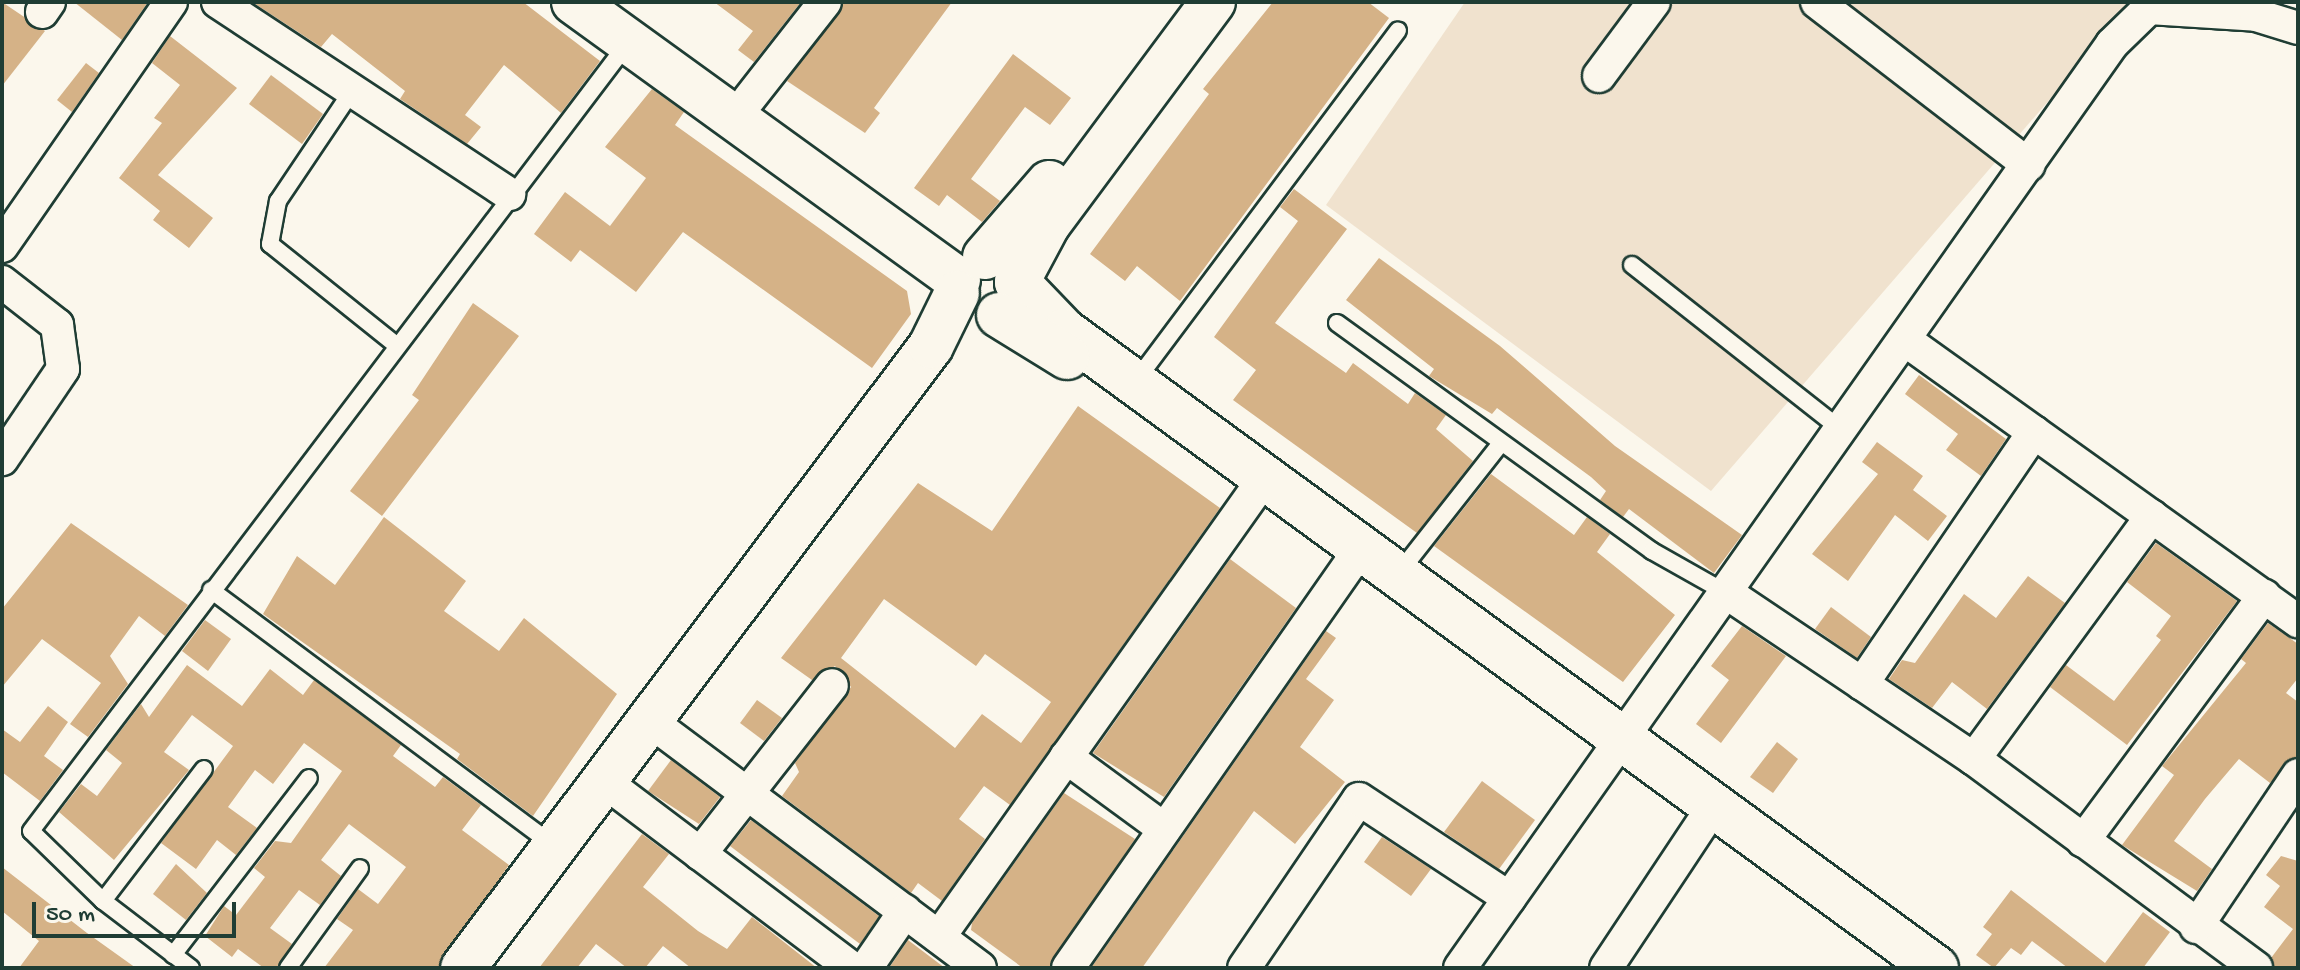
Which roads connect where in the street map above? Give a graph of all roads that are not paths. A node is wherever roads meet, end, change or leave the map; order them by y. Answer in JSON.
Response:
{"nodes":[{"id":1,"x":171,"y":2,"type":"edge"},
{"id":2,"x":218,"y":2,"type":"edge"},
{"id":3,"x":574,"y":2,"type":"edge"},
{"id":4,"x":616,"y":2,"type":"edge"},
{"id":5,"x":825,"y":2,"type":"edge"},
{"id":6,"x":1183,"y":2,"type":"edge"},
{"id":7,"x":1213,"y":2,"type":"edge"},
{"id":8,"x":1654,"y":2,"type":"edge"},
{"id":9,"x":1817,"y":2,"type":"edge"},
{"id":10,"x":2202,"y":5,"type":"edge"},
{"id":11,"x":2260,"y":8,"type":"edge"},
{"id":12,"x":2298,"y":28,"type":"edge"},
{"id":13,"x":1398,"y":31,"type":"dead end"},
{"id":14,"x":2298,"y":41,"type":"edge"},
{"id":15,"x":628,"y":43,"type":"junction"},
{"id":16,"x":1599,"y":76,"type":"dead end"},
{"id":17,"x":352,"y":91,"type":"junction"},
{"id":18,"x":749,"y":99,"type":"junction"},
{"id":19,"x":2029,"y":165,"type":"junction"},
{"id":20,"x":509,"y":194,"type":"junction"},
{"id":21,"x":2,"y":246,"type":"edge"},
{"id":22,"x":1632,"y":265,"type":"dead end"},
{"id":23,"x":2,"y":282,"type":"edge"},
{"id":24,"x":983,"y":286,"type":"junction"},
{"id":25,"x":1337,"y":323,"type":"dead end"},
{"id":26,"x":1908,"y":342,"type":"junction"},
{"id":27,"x":395,"y":344,"type":"junction"},
{"id":28,"x":1134,"y":383,"type":"junction"},
{"id":29,"x":1845,"y":432,"type":"junction"},
{"id":30,"x":2034,"y":432,"type":"junction"},
{"id":31,"x":1501,"y":443,"type":"junction"},
{"id":32,"x":2,"y":459,"type":"edge"},
{"id":33,"x":1253,"y":494,"type":"junction"},
{"id":34,"x":2152,"y":516,"type":"junction"},
{"id":35,"x":1349,"y":565,"type":"junction"},
{"id":36,"x":1397,"y":575,"type":"junction"},
{"id":37,"x":211,"y":590,"type":"junction"},
{"id":38,"x":1730,"y":595,"type":"junction"},
{"id":39,"x":2264,"y":596,"type":"junction"},
{"id":40,"x":2298,"y":621,"type":"edge"},
{"id":41,"x":1862,"y":684,"type":"junction"},
{"id":42,"x":832,"y":685,"type":"dead end"},
{"id":43,"x":666,"y":733,"type":"junction"},
{"id":44,"x":1615,"y":749,"type":"junction"},
{"id":45,"x":1066,"y":757,"type":"junction"},
{"id":46,"x":1974,"y":759,"type":"junction"},
{"id":47,"x":204,"y":769,"type":"dead end"},
{"id":48,"x":2298,"y":775,"type":"edge"},
{"id":49,"x":309,"y":778,"type":"dead end"},
{"id":50,"x":621,"y":794,"type":"junction"},
{"id":51,"x":747,"y":794,"type":"junction"},
{"id":52,"x":1703,"y":822,"type":"junction"},
{"id":53,"x":1164,"y":829,"type":"junction"},
{"id":54,"x":2083,"y":841,"type":"junction"},
{"id":55,"x":552,"y":844,"type":"junction"},
{"id":56,"x":700,"y":854,"type":"junction"},
{"id":57,"x":360,"y":868,"type":"dead end"},
{"id":58,"x":1509,"y":898,"type":"junction"},
{"id":59,"x":103,"y":901,"type":"junction"},
{"id":60,"x":905,"y":911,"type":"junction"},
{"id":61,"x":2196,"y":927,"type":"junction"},
{"id":62,"x":939,"y":937,"type":"junction"},
{"id":63,"x":173,"y":955,"type":"junction"},
{"id":64,"x":1612,"y":966,"type":"edge"},
{"id":65,"x":191,"y":968,"type":"edge"},
{"id":66,"x":288,"y":968,"type":"edge"},
{"id":67,"x":463,"y":968,"type":"edge"},
{"id":68,"x":492,"y":968,"type":"edge"},
{"id":69,"x":852,"y":968,"type":"edge"},
{"id":70,"x":866,"y":968,"type":"edge"},
{"id":71,"x":980,"y":968,"type":"edge"},
{"id":72,"x":1068,"y":968,"type":"edge"},
{"id":73,"x":1244,"y":968,"type":"edge"},
{"id":74,"x":1460,"y":968,"type":"edge"},
{"id":75,"x":1907,"y":968,"type":"edge"},
{"id":76,"x":1936,"y":968,"type":"edge"},
{"id":77,"x":2256,"y":968,"type":"edge"}],
"edges":[{"from":1,"to":21,"type":"street"},
{"from":2,"to":17,"type":"street"},
{"from":3,"to":15,"type":"street"},
{"from":4,"to":18,"type":"street"},
{"from":5,"to":18,"type":"street"},
{"from":6,"to":24,"type":"street"},
{"from":7,"to":24,"type":"street"},
{"from":8,"to":16,"type":"street"},
{"from":9,"to":19,"type":"street"},
{"from":10,"to":11,"type":"street"},
{"from":10,"to":19,"type":"street"},
{"from":11,"to":12,"type":"street"},
{"from":11,"to":14,"type":"street"},
{"from":13,"to":28,"type":"lane"},
{"from":15,"to":20,"type":"lane"},
{"from":15,"to":24,"type":"street"},
{"from":17,"to":20,"type":"street"},
{"from":17,"to":27,"type":"lane"},
{"from":18,"to":24,"type":"street"},
{"from":19,"to":26,"type":"street"},
{"from":20,"to":27,"type":"lane"},
{"from":22,"to":29,"type":"lane"},
{"from":23,"to":32,"type":"street"},
{"from":24,"to":28,"type":"street"},
{"from":24,"to":33,"type":"street"},
{"from":24,"to":43,"type":"street"},
{"from":24,"to":55,"type":"street"},
{"from":25,"to":31,"type":"lane"},
{"from":26,"to":29,"type":"street"},
{"from":26,"to":30,"type":"street"},
{"from":27,"to":37,"type":"lane"},
{"from":28,"to":36,"type":"street"},
{"from":29,"to":38,"type":"street"},
{"from":30,"to":34,"type":"street"},
{"from":30,"to":41,"type":"street"},
{"from":31,"to":36,"type":"lane"},
{"from":31,"to":38,"type":"lane"},
{"from":33,"to":35,"type":"street"},
{"from":33,"to":45,"type":"street"},
{"from":34,"to":39,"type":"street"},
{"from":34,"to":46,"type":"street"},
{"from":35,"to":44,"type":"street"},
{"from":35,"to":53,"type":"street"},
{"from":36,"to":44,"type":"street"},
{"from":37,"to":55,"type":"lane"},
{"from":37,"to":59,"type":"lane"},
{"from":38,"to":41,"type":"street"},
{"from":38,"to":44,"type":"street"},
{"from":39,"to":40,"type":"street"},
{"from":39,"to":54,"type":"street"},
{"from":41,"to":46,"type":"street"},
{"from":42,"to":51,"type":"street"},
{"from":43,"to":50,"type":"street"},
{"from":43,"to":51,"type":"street"},
{"from":44,"to":52,"type":"street"},
{"from":44,"to":58,"type":"street"},
{"from":44,"to":76,"type":"street"},
{"from":45,"to":53,"type":"street"},
{"from":45,"to":62,"type":"street"},
{"from":46,"to":54,"type":"street"},
{"from":47,"to":59,"type":"lane"},
{"from":48,"to":61,"type":"street"},
{"from":49,"to":63,"type":"lane"},
{"from":50,"to":56,"type":"street"},
{"from":50,"to":68,"type":"street"},
{"from":51,"to":56,"type":"street"},
{"from":51,"to":60,"type":"street"},
{"from":52,"to":64,"type":"street"},
{"from":52,"to":75,"type":"street"},
{"from":53,"to":72,"type":"street"},
{"from":54,"to":61,"type":"street"},
{"from":55,"to":67,"type":"street"},
{"from":56,"to":69,"type":"street"},
{"from":57,"to":66,"type":"lane"},
{"from":58,"to":73,"type":"street"},
{"from":58,"to":74,"type":"street"},
{"from":59,"to":63,"type":"lane"},
{"from":60,"to":62,"type":"street"},
{"from":60,"to":70,"type":"street"},
{"from":61,"to":77,"type":"street"},
{"from":62,"to":71,"type":"street"},
{"from":63,"to":65,"type":"lane"}]}
